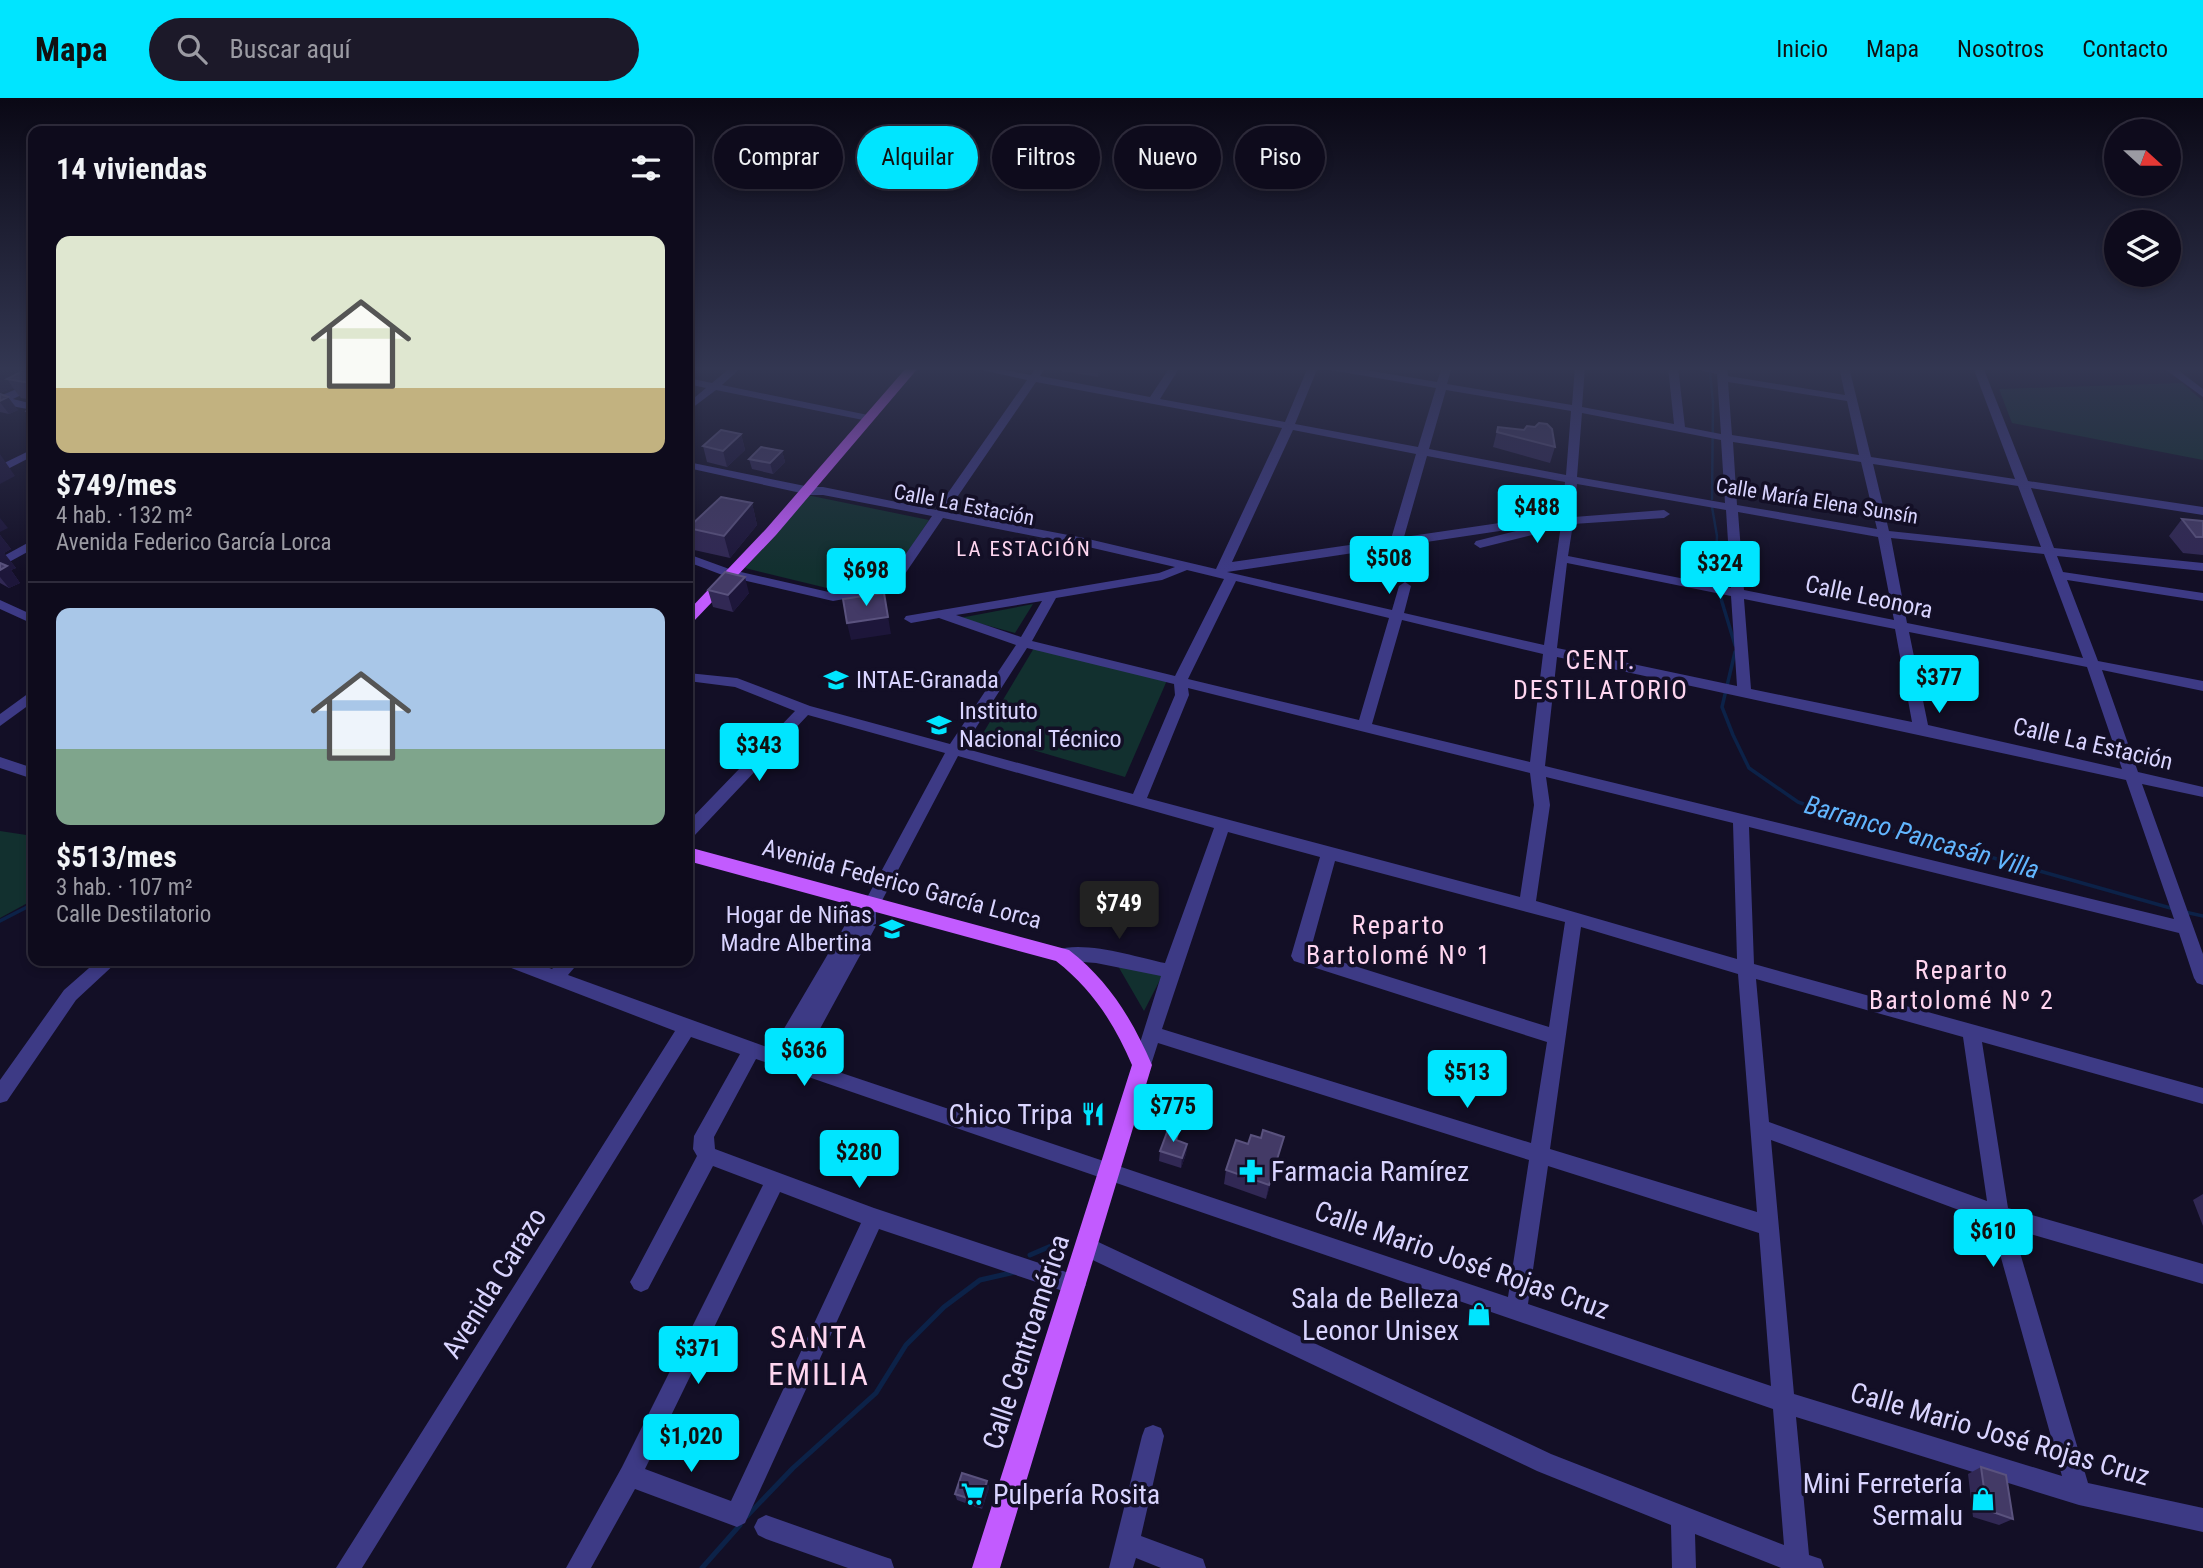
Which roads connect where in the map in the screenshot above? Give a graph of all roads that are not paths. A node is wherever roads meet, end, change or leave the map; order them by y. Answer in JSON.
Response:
{"nodes":[{"id":1,"x":848,"y":436,"type":"edge"},
{"id":2,"x":993,"y":436,"type":"edge"},
{"id":3,"x":1285,"y":436,"type":"edge"},
{"id":4,"x":1340,"y":436,"type":"edge"},
{"id":5,"x":1426,"y":436,"type":"edge"},
{"id":6,"x":1574,"y":436,"type":"edge"},
{"id":7,"x":1710,"y":436,"type":"edge"},
{"id":8,"x":1861,"y":436,"type":"edge"},
{"id":9,"x":2004,"y":436,"type":"edge"},
{"id":10,"x":1717,"y":437,"type":"junction"},
{"id":11,"x":1421,"y":451,"type":"junction"},
{"id":12,"x":28,"y":455,"type":"edge"},
{"id":13,"x":1866,"y":459,"type":"junction"},
{"id":14,"x":693,"y":467,"type":"edge"},
{"id":15,"x":0,"y":470,"type":"edge"},
{"id":16,"x":1570,"y":479,"type":"junction"},
{"id":17,"x":2023,"y":484,"type":"junction"},
{"id":18,"x":804,"y":490,"type":"junction"},
{"id":19,"x":1732,"y":506,"type":"junction"},
{"id":20,"x":2203,"y":512,"type":"edge"},
{"id":21,"x":1664,"y":514,"type":"dead end"},
{"id":22,"x":936,"y":516,"type":"junction"},
{"id":23,"x":1513,"y":525,"type":"junction"},
{"id":24,"x":1567,"y":526,"type":"junction"},
{"id":25,"x":1541,"y":529,"type":"junction"},
{"id":26,"x":1884,"y":534,"type":"junction"},
{"id":27,"x":1397,"y":541,"type":"junction"},
{"id":28,"x":1480,"y":544,"type":"dead end"},
{"id":29,"x":28,"y":547,"type":"edge"},
{"id":30,"x":2048,"y":551,"type":"junction"},
{"id":31,"x":1561,"y":558,"type":"junction"},
{"id":32,"x":693,"y":559,"type":"edge"},
{"id":33,"x":0,"y":563,"type":"edge"},
{"id":34,"x":1186,"y":567,"type":"junction"},
{"id":35,"x":2203,"y":567,"type":"edge"},
{"id":36,"x":693,"y":568,"type":"edge"},
{"id":37,"x":723,"y":571,"type":"junction"},
{"id":38,"x":1225,"y":573,"type":"junction"},
{"id":39,"x":2058,"y":575,"type":"junction"},
{"id":40,"x":1405,"y":586,"type":"dead end"},
{"id":41,"x":1736,"y":592,"type":"junction"},
{"id":42,"x":1051,"y":596,"type":"junction"},
{"id":43,"x":2203,"y":597,"type":"edge"},
{"id":44,"x":0,"y":604,"type":"edge"},
{"id":45,"x":693,"y":612,"type":"edge"},
{"id":46,"x":939,"y":614,"type":"junction"},
{"id":47,"x":1398,"y":615,"type":"junction"},
{"id":48,"x":28,"y":618,"type":"edge"},
{"id":49,"x":911,"y":619,"type":"dead end"},
{"id":50,"x":1900,"y":627,"type":"junction"},
{"id":51,"x":1024,"y":643,"type":"junction"},
{"id":52,"x":1550,"y":651,"type":"junction"},
{"id":53,"x":2089,"y":664,"type":"junction"},
{"id":54,"x":693,"y":678,"type":"edge"},
{"id":55,"x":1180,"y":680,"type":"junction"},
{"id":56,"x":2203,"y":686,"type":"edge"},
{"id":57,"x":1742,"y":690,"type":"junction"},
{"id":58,"x":28,"y":699,"type":"edge"},
{"id":59,"x":805,"y":709,"type":"junction"},
{"id":60,"x":0,"y":721,"type":"edge"},
{"id":61,"x":1364,"y":727,"type":"junction"},
{"id":62,"x":1921,"y":729,"type":"junction"},
{"id":63,"x":953,"y":751,"type":"junction"},
{"id":64,"x":0,"y":762,"type":"edge"},
{"id":65,"x":1537,"y":768,"type":"junction"},
{"id":66,"x":28,"y":772,"type":"edge"},
{"id":67,"x":2131,"y":776,"type":"junction"},
{"id":68,"x":2203,"y":792,"type":"edge"},
{"id":69,"x":1138,"y":801,"type":"junction"},
{"id":70,"x":1741,"y":820,"type":"junction"},
{"id":71,"x":1223,"y":825,"type":"junction"},
{"id":72,"x":693,"y":827,"type":"edge"},
{"id":73,"x":1329,"y":852,"type":"junction"},
{"id":74,"x":693,"y":855,"type":"edge"},
{"id":75,"x":1527,"y":905,"type":"junction"},
{"id":76,"x":871,"y":908,"type":"junction"},
{"id":77,"x":1574,"y":918,"type":"junction"},
{"id":78,"x":2183,"y":925,"type":"junction"},
{"id":79,"x":1062,"y":955,"type":"junction"},
{"id":80,"x":103,"y":966,"type":"edge"},
{"id":81,"x":535,"y":966,"type":"edge"},
{"id":82,"x":1746,"y":969,"type":"junction"},
{"id":83,"x":554,"y":970,"type":"edge"},
{"id":84,"x":1171,"y":971,"type":"junction"},
{"id":85,"x":2203,"y":978,"type":"edge"},
{"id":86,"x":687,"y":1028,"type":"junction"},
{"id":87,"x":1971,"y":1032,"type":"junction"},
{"id":88,"x":1153,"y":1034,"type":"junction"},
{"id":89,"x":1557,"y":1037,"type":"junction"},
{"id":90,"x":751,"y":1049,"type":"junction"},
{"id":91,"x":784,"y":1061,"type":"junction"},
{"id":92,"x":1142,"y":1065,"type":"junction"},
{"id":93,"x":0,"y":1095,"type":"edge"},
{"id":94,"x":2203,"y":1096,"type":"edge"},
{"id":95,"x":1759,"y":1127,"type":"junction"},
{"id":96,"x":1539,"y":1153,"type":"junction"},
{"id":97,"x":708,"y":1155,"type":"junction"},
{"id":98,"x":1110,"y":1174,"type":"junction"},
{"id":99,"x":775,"y":1181,"type":"junction"},
{"id":100,"x":1999,"y":1215,"type":"junction"},
{"id":101,"x":874,"y":1218,"type":"junction"},
{"id":102,"x":1769,"y":1226,"type":"junction"},
{"id":103,"x":1087,"y":1247,"type":"junction"},
{"id":104,"x":2203,"y":1274,"type":"edge"},
{"id":105,"x":640,"y":1282,"type":"dead end"},
{"id":106,"x":1075,"y":1285,"type":"junction"},
{"id":107,"x":1517,"y":1309,"type":"junction"},
{"id":108,"x":1785,"y":1402,"type":"junction"},
{"id":109,"x":1153,"y":1436,"type":"dead end"},
{"id":110,"x":630,"y":1475,"type":"junction"},
{"id":111,"x":2079,"y":1493,"type":"junction"},
{"id":112,"x":1684,"y":1518,"type":"junction"},
{"id":113,"x":2203,"y":1520,"type":"edge"},
{"id":114,"x":766,"y":1527,"type":"dead end"},
{"id":115,"x":1127,"y":1543,"type":"junction"},
{"id":116,"x":1803,"y":1566,"type":"edge"},
{"id":117,"x":348,"y":1568,"type":"edge"},
{"id":118,"x":578,"y":1568,"type":"edge"},
{"id":119,"x":882,"y":1568,"type":"edge"},
{"id":120,"x":986,"y":1568,"type":"edge"},
{"id":121,"x":1121,"y":1568,"type":"edge"},
{"id":122,"x":1194,"y":1568,"type":"edge"},
{"id":123,"x":1684,"y":1568,"type":"edge"}],
"edges":[{"from":1,"to":18,"type":"main road"},
{"from":2,"to":22,"type":"street"},
{"from":3,"to":38,"type":"street"},
{"from":4,"to":11,"type":"street","name":"Calle María Elena Sunsín"},
{"from":5,"to":11,"type":"street"},
{"from":6,"to":16,"type":"street"},
{"from":7,"to":10,"type":"street"},
{"from":8,"to":13,"type":"street"},
{"from":9,"to":17,"type":"street"},
{"from":10,"to":13,"type":"street"},
{"from":10,"to":19,"type":"street"},
{"from":11,"to":16,"type":"street","name":"Calle María Elena Sunsín"},
{"from":11,"to":27,"type":"street"},
{"from":12,"to":15,"type":"street"},
{"from":13,"to":17,"type":"street"},
{"from":13,"to":26,"type":"street"},
{"from":14,"to":18,"type":"street","name":"Calle La Estación"},
{"from":16,"to":19,"type":"street","name":"Calle María Elena Sunsín"},
{"from":16,"to":24,"type":"street"},
{"from":17,"to":20,"type":"street"},
{"from":17,"to":30,"type":"street"},
{"from":18,"to":22,"type":"street","name":"Calle La Estación"},
{"from":18,"to":37,"type":"main road"},
{"from":19,"to":26,"type":"street","name":"Calle María Elena Sunsín"},
{"from":19,"to":41,"type":"street"},
{"from":21,"to":24,"type":"street"},
{"from":22,"to":34,"type":"street","name":"Calle La Estación"},
{"from":22,"to":37,"type":"street"},
{"from":23,"to":24,"type":"street"},
{"from":23,"to":25,"type":"street"},
{"from":23,"to":27,"type":"street"},
{"from":24,"to":25,"type":"street"},
{"from":24,"to":31,"type":"street"},
{"from":25,"to":28,"type":"street"},
{"from":26,"to":30,"type":"street","name":"Calle María Elena Sunsín"},
{"from":26,"to":50,"type":"street"},
{"from":27,"to":38,"type":"street"},
{"from":29,"to":33,"type":"street"},
{"from":30,"to":35,"type":"street","name":"Calle María Elena Sunsín"},
{"from":30,"to":39,"type":"street"},
{"from":31,"to":41,"type":"street","name":"Calle Leonora"},
{"from":31,"to":52,"type":"street"},
{"from":32,"to":37,"type":"street"},
{"from":34,"to":38,"type":"street","name":"Calle La Estación"},
{"from":34,"to":42,"type":"street"},
{"from":36,"to":37,"type":"street"},
{"from":37,"to":45,"type":"main road"},
{"from":38,"to":47,"type":"street","name":"Calle La Estación"},
{"from":38,"to":55,"type":"street"},
{"from":39,"to":43,"type":"street"},
{"from":39,"to":53,"type":"street"},
{"from":40,"to":47,"type":"street"},
{"from":41,"to":50,"type":"street","name":"Calle Leonora"},
{"from":41,"to":57,"type":"street"},
{"from":42,"to":46,"type":"street"},
{"from":42,"to":51,"type":"street"},
{"from":44,"to":48,"type":"street"},
{"from":46,"to":49,"type":"street"},
{"from":46,"to":51,"type":"street"},
{"from":47,"to":52,"type":"street","name":"Calle La Estación"},
{"from":47,"to":61,"type":"street"},
{"from":50,"to":53,"type":"street","name":"Calle Leonora"},
{"from":50,"to":62,"type":"street"},
{"from":51,"to":55,"type":"street"},
{"from":51,"to":63,"type":"street"},
{"from":52,"to":57,"type":"street","name":"Calle La Estación"},
{"from":52,"to":65,"type":"street"},
{"from":53,"to":56,"type":"street","name":"Calle Leonora"},
{"from":53,"to":67,"type":"street"},
{"from":54,"to":59,"type":"street"},
{"from":55,"to":61,"type":"street"},
{"from":55,"to":69,"type":"street"},
{"from":57,"to":62,"type":"street","name":"Calle La Estación"},
{"from":58,"to":60,"type":"street"},
{"from":59,"to":63,"type":"street"},
{"from":59,"to":72,"type":"street"},
{"from":61,"to":65,"type":"street"},
{"from":62,"to":67,"type":"street","name":"Calle La Estación"},
{"from":63,"to":69,"type":"street"},
{"from":63,"to":76,"type":"street"},
{"from":64,"to":66,"type":"street"},
{"from":65,"to":70,"type":"street"},
{"from":65,"to":75,"type":"street"},
{"from":67,"to":68,"type":"street","name":"Calle La Estación"},
{"from":67,"to":78,"type":"street"},
{"from":69,"to":71,"type":"street"},
{"from":70,"to":78,"type":"street"},
{"from":70,"to":82,"type":"street"},
{"from":71,"to":73,"type":"street"},
{"from":71,"to":84,"type":"street"},
{"from":73,"to":75,"type":"street"},
{"from":73,"to":89,"type":"street"},
{"from":74,"to":76,"type":"main road","name":"Avenida Federico García Lorca"},
{"from":75,"to":77,"type":"street"},
{"from":76,"to":79,"type":"main road","name":"Avenida Federico García Lorca"},
{"from":76,"to":91,"type":"street"},
{"from":77,"to":82,"type":"street"},
{"from":77,"to":89,"type":"street"},
{"from":78,"to":85,"type":"street"},
{"from":79,"to":84,"type":"street"},
{"from":79,"to":92,"type":"main road","name":"Avenida Federico García Lorca"},
{"from":80,"to":93,"type":"street"},
{"from":81,"to":83,"type":"street","name":"Calle Mario José Rojas Cruz"},
{"from":82,"to":87,"type":"street"},
{"from":82,"to":95,"type":"street"},
{"from":83,"to":86,"type":"street","name":"Calle Mario José Rojas Cruz"},
{"from":84,"to":88,"type":"street"},
{"from":86,"to":90,"type":"street","name":"Calle Mario José Rojas Cruz"},
{"from":86,"to":117,"type":"street","name":"Avenida Carazo"},
{"from":87,"to":94,"type":"street"},
{"from":87,"to":100,"type":"street"},
{"from":88,"to":92,"type":"street"},
{"from":88,"to":96,"type":"street"},
{"from":89,"to":96,"type":"street"},
{"from":90,"to":91,"type":"street","name":"Calle Mario José Rojas Cruz"},
{"from":90,"to":97,"type":"street"},
{"from":91,"to":98,"type":"street","name":"Calle Mario José Rojas Cruz"},
{"from":92,"to":98,"type":"main road"},
{"from":95,"to":100,"type":"street"},
{"from":95,"to":102,"type":"street"},
{"from":96,"to":102,"type":"street"},
{"from":96,"to":107,"type":"street"},
{"from":97,"to":99,"type":"street"},
{"from":97,"to":105,"type":"street"},
{"from":98,"to":103,"type":"main road","name":"Calle Centroamérica"},
{"from":98,"to":107,"type":"street","name":"Calle Mario José Rojas Cruz"},
{"from":99,"to":101,"type":"street"},
{"from":99,"to":110,"type":"street"},
{"from":100,"to":104,"type":"street"},
{"from":100,"to":111,"type":"street"},
{"from":101,"to":106,"type":"street"},
{"from":101,"to":110,"type":"street"},
{"from":102,"to":108,"type":"street"},
{"from":103,"to":106,"type":"main road","name":"Calle Centroamérica"},
{"from":103,"to":112,"type":"street"},
{"from":106,"to":120,"type":"main road","name":"Calle Centroamérica"},
{"from":107,"to":108,"type":"street","name":"Calle Mario José Rojas Cruz"},
{"from":108,"to":111,"type":"street","name":"Calle Mario José Rojas Cruz"},
{"from":108,"to":116,"type":"street"},
{"from":109,"to":115,"type":"street"},
{"from":110,"to":118,"type":"street"},
{"from":111,"to":113,"type":"street","name":"Calle Mario José Rojas Cruz"},
{"from":112,"to":116,"type":"street"},
{"from":112,"to":123,"type":"street"},
{"from":114,"to":119,"type":"street"},
{"from":115,"to":121,"type":"street"},
{"from":115,"to":122,"type":"street"}]}
